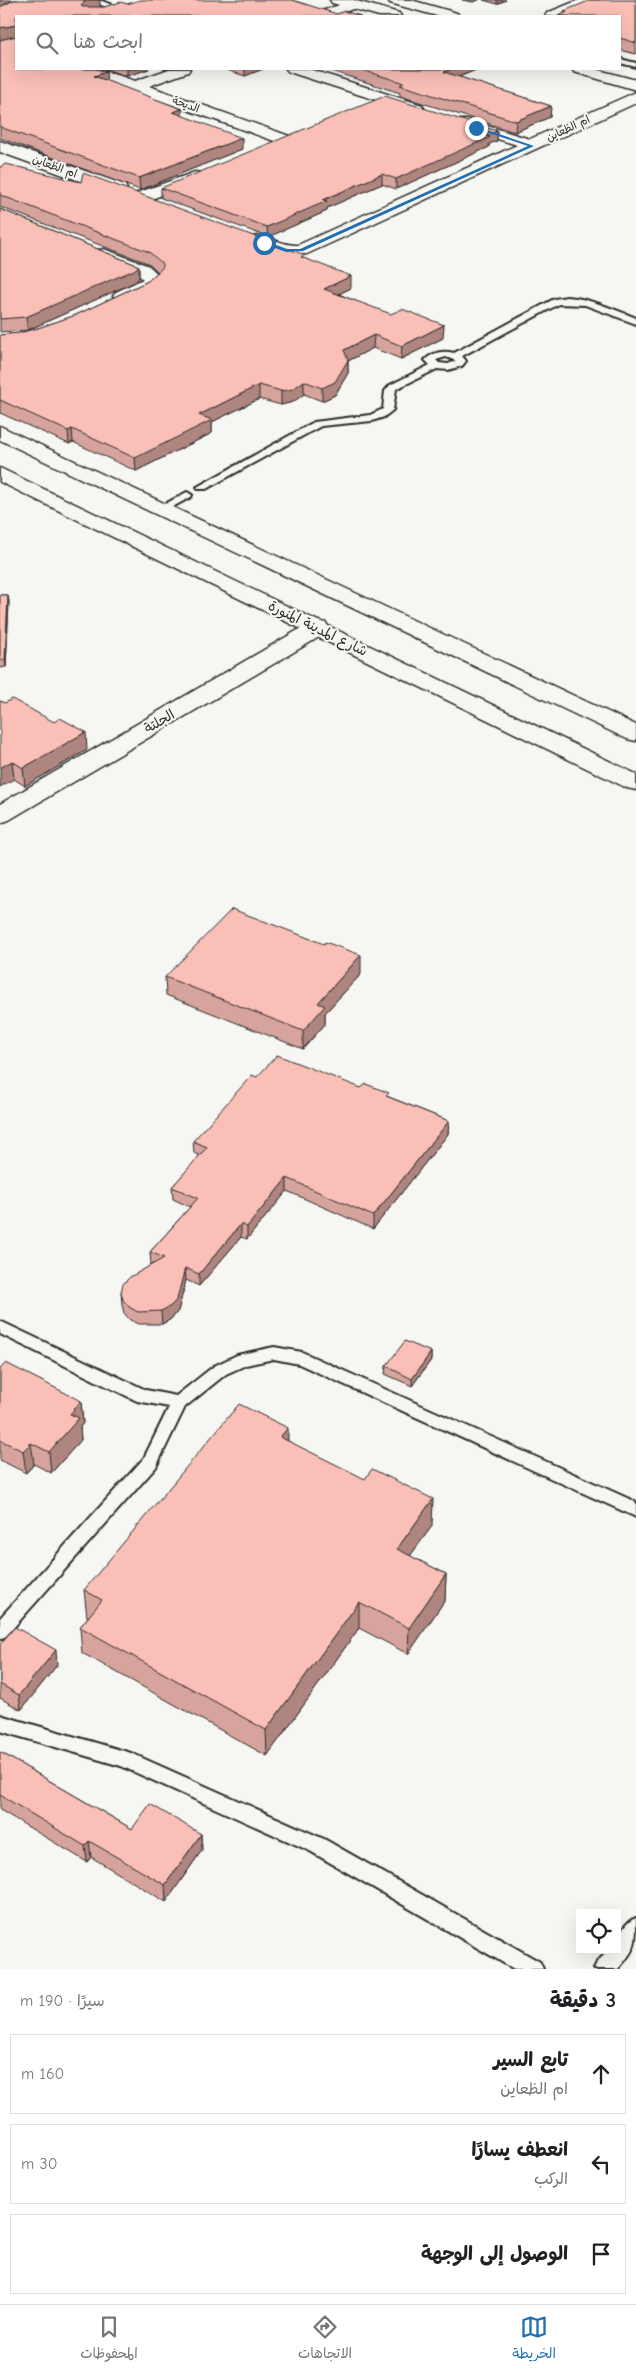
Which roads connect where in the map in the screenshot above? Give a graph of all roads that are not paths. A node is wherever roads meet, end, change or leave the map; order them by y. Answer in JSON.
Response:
{"nodes":[{"id":1,"x":92,"y":0,"type":"edge"},
{"id":2,"x":337,"y":0,"type":"edge"},
{"id":3,"x":395,"y":0,"type":"edge"},
{"id":4,"x":591,"y":0,"type":"edge"},
{"id":5,"x":133,"y":3,"type":"edge"},
{"id":6,"x":353,"y":4,"type":"junction"},
{"id":7,"x":117,"y":8,"type":"junction"},
{"id":8,"x":95,"y":15,"type":"edge"},
{"id":9,"x":325,"y":15,"type":"edge"},
{"id":10,"x":391,"y":15,"type":"edge"},
{"id":11,"x":448,"y":15,"type":"edge"},
{"id":12,"x":554,"y":15,"type":"edge"},
{"id":13,"x":621,"y":61,"type":"edge"},
{"id":14,"x":636,"y":65,"type":"edge"},
{"id":15,"x":621,"y":66,"type":"edge"},
{"id":16,"x":88,"y":70,"type":"edge"},
{"id":17,"x":179,"y":70,"type":"edge"},
{"id":18,"x":297,"y":70,"type":"edge"},
{"id":19,"x":582,"y":70,"type":"edge"},
{"id":20,"x":136,"y":86,"type":"junction"},
{"id":21,"x":634,"y":86,"type":"edge"},
{"id":22,"x":384,"y":98,"type":"junction"},
{"id":23,"x":366,"y":105,"type":"edge"},
{"id":24,"x":430,"y":113,"type":"edge"},
{"id":25,"x":448,"y":119,"type":"edge"},
{"id":26,"x":304,"y":132,"type":"edge"},
{"id":27,"x":286,"y":140,"type":"junction"},
{"id":28,"x":0,"y":146,"type":"edge"},
{"id":29,"x":532,"y":146,"type":"junction"},
{"id":30,"x":268,"y":147,"type":"edge"},
{"id":31,"x":205,"y":172,"type":"edge"},
{"id":32,"x":142,"y":197,"type":"junction"},
{"id":33,"x":161,"y":204,"type":"edge"},
{"id":34,"x":244,"y":236,"type":"edge"},
{"id":35,"x":90,"y":249,"type":"edge"},
{"id":36,"x":106,"y":304,"type":"edge"},
{"id":37,"x":636,"y":321,"type":"edge"},
{"id":38,"x":0,"y":432,"type":"edge"},
{"id":39,"x":0,"y":474,"type":"edge"},
{"id":40,"x":202,"y":487,"type":"dead end"},
{"id":41,"x":187,"y":495,"type":"dead end"},
{"id":42,"x":161,"y":509,"type":"junction"},
{"id":43,"x":318,"y":628,"type":"junction"},
{"id":44,"x":636,"y":734,"type":"edge"},
{"id":45,"x":636,"y":783,"type":"edge"},
{"id":46,"x":0,"y":815,"type":"edge"},
{"id":47,"x":0,"y":1327,"type":"edge"},
{"id":48,"x":179,"y":1403,"type":"junction"},
{"id":49,"x":636,"y":1510,"type":"edge"},
{"id":50,"x":0,"y":1631,"type":"edge"},
{"id":51,"x":0,"y":1723,"type":"edge"},
{"id":52,"x":636,"y":1927,"type":"edge"},
{"id":53,"x":533,"y":1969,"type":"edge"},
{"id":54,"x":604,"y":1969,"type":"edge"}],
"edges":[{"from":1,"to":7,"type":"lane"},
{"from":2,"to":6,"type":"street"},
{"from":3,"to":11,"type":"street"},
{"from":4,"to":12,"type":"street"},
{"from":5,"to":7,"type":"street"},
{"from":6,"to":9,"type":"street"},
{"from":6,"to":10,"type":"street"},
{"from":7,"to":8,"type":"street"},
{"from":13,"to":14,"type":"lane"},
{"from":15,"to":21,"type":"street"},
{"from":16,"to":20,"type":"street","name":"الديحة"},
{"from":17,"to":20,"type":"street"},
{"from":18,"to":22,"type":"street"},
{"from":19,"to":21,"type":"street"},
{"from":20,"to":27,"type":"street","name":"الديحة"},
{"from":21,"to":29,"type":"street","name":"ام الظعاين"},
{"from":22,"to":23,"type":"street"},
{"from":22,"to":24,"type":"street"},
{"from":25,"to":29,"type":"street"},
{"from":26,"to":27,"type":"street"},
{"from":27,"to":30,"type":"street"},
{"from":28,"to":32,"type":"street","name":"ام الظعاين"},
{"from":29,"to":34,"type":"street","name":"ام الظعاين"},
{"from":31,"to":32,"type":"street"},
{"from":32,"to":33,"type":"street","name":"ام الظعاين"},
{"from":35,"to":36,"type":"street"},
{"from":37,"to":40,"type":"lane"},
{"from":38,"to":42,"type":"street"},
{"from":39,"to":43,"type":"street","name":"شارع المدينة المنورة"},
{"from":41,"to":42,"type":"lane"},
{"from":42,"to":44,"type":"street"},
{"from":43,"to":45,"type":"street","name":"شارع المدينة المنورة"},
{"from":43,"to":46,"type":"street","name":"الجلتة"},
{"from":47,"to":48,"type":"lane"},
{"from":48,"to":49,"type":"lane"},
{"from":48,"to":50,"type":"lane"},
{"from":51,"to":53,"type":"lane"},
{"from":52,"to":54,"type":"lane"}]}
